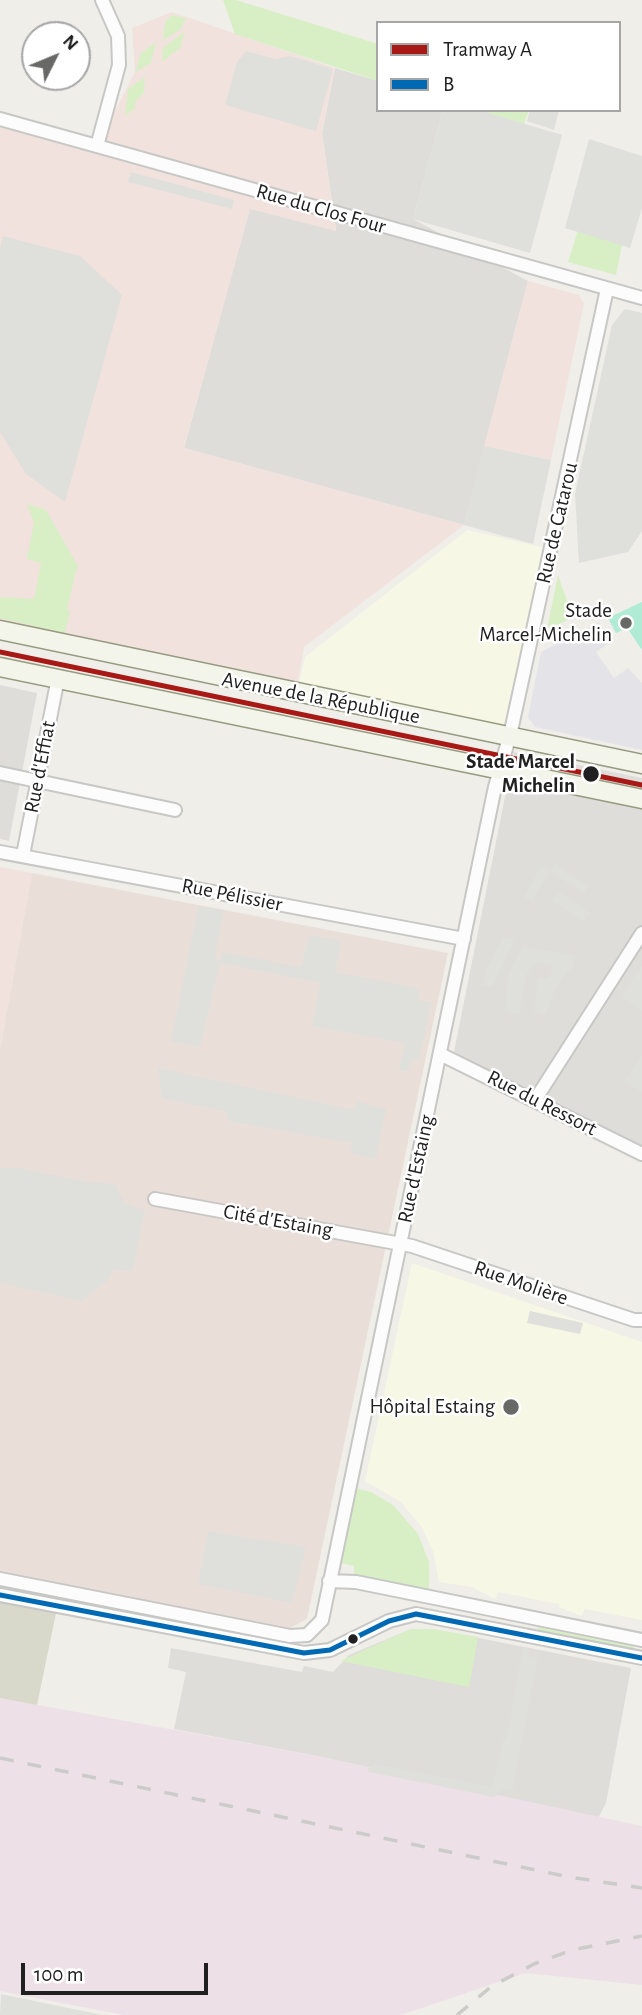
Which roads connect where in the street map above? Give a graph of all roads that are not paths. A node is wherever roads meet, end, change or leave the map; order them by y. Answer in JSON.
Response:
{"nodes":[{"id":1,"x":102,"y":0,"type":"edge"},
{"id":2,"x":0,"y":120,"type":"edge"},
{"id":3,"x":97,"y":146,"type":"junction"},
{"id":4,"x":607,"y":289,"type":"junction"},
{"id":5,"x":642,"y":298,"type":"edge"},
{"id":6,"x":0,"y":630,"type":"edge"},
{"id":7,"x":0,"y":667,"type":"edge"},
{"id":8,"x":58,"y":678,"type":"junction"},
{"id":9,"x":509,"y":737,"type":"junction"},
{"id":10,"x":503,"y":764,"type":"junction"},
{"id":11,"x":642,"y":764,"type":"edge"},
{"id":12,"x":0,"y":774,"type":"edge"},
{"id":13,"x":37,"y":781,"type":"junction"},
{"id":14,"x":642,"y":799,"type":"edge"},
{"id":15,"x":175,"y":810,"type":"dead end"},
{"id":16,"x":0,"y":852,"type":"edge"},
{"id":17,"x":23,"y":856,"type":"junction"},
{"id":18,"x":642,"y":933,"type":"edge"},
{"id":19,"x":464,"y":939,"type":"junction"},
{"id":20,"x":440,"y":1054,"type":"junction"},
{"id":21,"x":535,"y":1100,"type":"junction"},
{"id":22,"x":642,"y":1154,"type":"edge"},
{"id":23,"x":155,"y":1199,"type":"dead end"},
{"id":24,"x":400,"y":1244,"type":"junction"},
{"id":25,"x":642,"y":1320,"type":"edge"},
{"id":26,"x":0,"y":1579,"type":"edge"},
{"id":27,"x":329,"y":1581,"type":"junction"},
{"id":28,"x":0,"y":1595,"type":"edge"},
{"id":29,"x":642,"y":1640,"type":"edge"},
{"id":30,"x":642,"y":1658,"type":"edge"}],
"edges":[{"from":1,"to":3,"type":"street"},
{"from":2,"to":3,"type":"street","name":"Rue du Clos Four"},
{"from":3,"to":4,"type":"street","name":"Rue du Clos Four"},
{"from":4,"to":5,"type":"street","name":"Rue du Clos Four"},
{"from":4,"to":9,"type":"street","name":"Rue de Catarou"},
{"from":6,"to":9,"type":"main road","name":"Avenue de la République"},
{"from":7,"to":8,"type":"main road","name":"Avenue de la République"},
{"from":8,"to":10,"type":"main road","name":"Avenue de la République"},
{"from":8,"to":13,"type":"street","name":"Rue d'Effiat"},
{"from":9,"to":10,"type":"street","name":"Rue de Catarou"},
{"from":9,"to":11,"type":"main road","name":"Avenue de la République"},
{"from":10,"to":14,"type":"main road","name":"Avenue de la République"},
{"from":10,"to":19,"type":"street","name":"Rue d'Estaing"},
{"from":12,"to":13,"type":"street"},
{"from":13,"to":15,"type":"street"},
{"from":13,"to":17,"type":"street","name":"Rue d'Effiat"},
{"from":16,"to":17,"type":"street","name":"Rue Pélissier"},
{"from":17,"to":19,"type":"street","name":"Rue Pélissier"},
{"from":18,"to":21,"type":"street"},
{"from":19,"to":20,"type":"street","name":"Rue d'Estaing"},
{"from":20,"to":21,"type":"street","name":"Rue du Ressort"},
{"from":20,"to":24,"type":"street","name":"Rue d'Estaing"},
{"from":21,"to":22,"type":"street","name":"Rue du Ressort"},
{"from":23,"to":24,"type":"street","name":"Cité d'Estaing"},
{"from":24,"to":25,"type":"street","name":"Rue Molière"},
{"from":24,"to":27,"type":"street","name":"Rue d'Estaing"},
{"from":26,"to":27,"type":"street","name":"Rue d'Estaing"},
{"from":27,"to":29,"type":"street"},
{"from":28,"to":30,"type":"street"}]}
